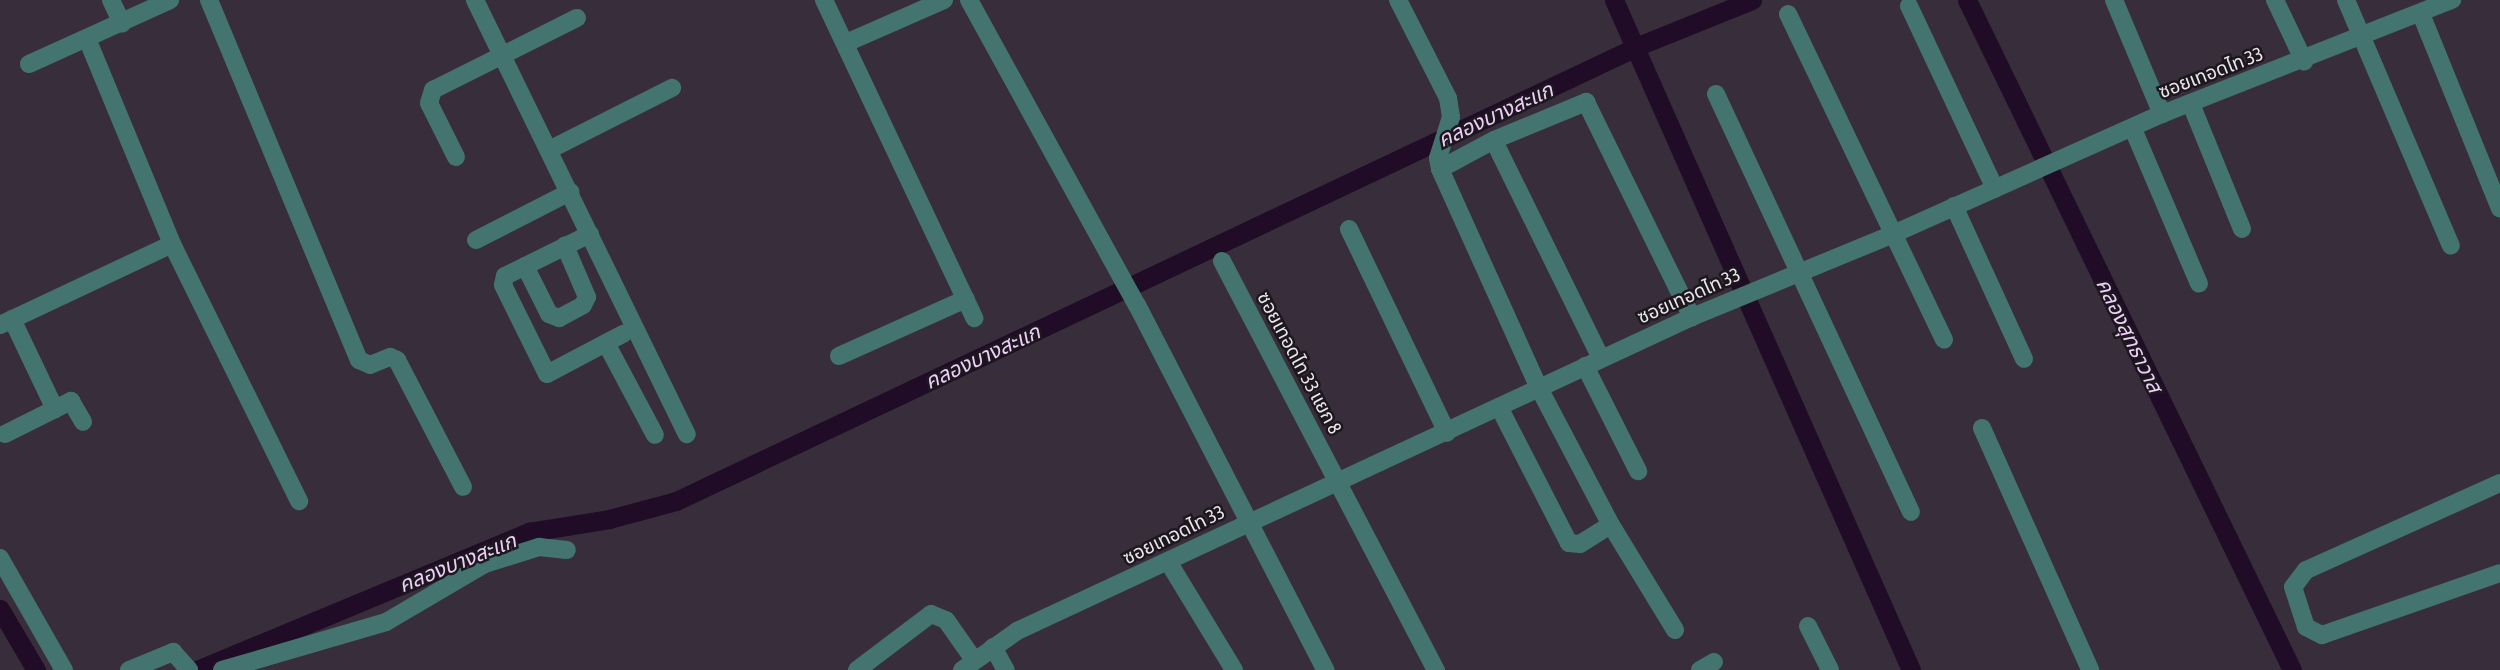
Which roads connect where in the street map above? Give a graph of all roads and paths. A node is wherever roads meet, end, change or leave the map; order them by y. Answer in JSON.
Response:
{"nodes":[{"id":1,"x":111,"y":0,"type":"edge"},
{"id":2,"x":170,"y":0,"type":"edge"},
{"id":3,"x":209,"y":0,"type":"edge"},
{"id":4,"x":475,"y":0,"type":"edge"},
{"id":5,"x":824,"y":0,"type":"edge"},
{"id":6,"x":944,"y":0,"type":"edge"},
{"id":7,"x":969,"y":0,"type":"edge"},
{"id":8,"x":1398,"y":0,"type":"edge"},
{"id":9,"x":2114,"y":0,"type":"edge"},
{"id":10,"x":2275,"y":0,"type":"edge"},
{"id":11,"x":2346,"y":0,"type":"edge"},
{"id":12,"x":2452,"y":0,"type":"edge"},
{"id":13,"x":1909,"y":6,"type":"dead end"},
{"id":14,"x":1788,"y":14,"type":"dead end"},
{"id":15,"x":2421,"y":14,"type":"junction"},
{"id":16,"x":577,"y":18,"type":"dead end"},
{"id":17,"x":122,"y":23,"type":"junction"},
{"id":18,"x":2364,"y":38,"type":"junction"},
{"id":19,"x":88,"y":41,"type":"junction"},
{"id":20,"x":846,"y":43,"type":"junction"},
{"id":21,"x":502,"y":54,"type":"junction"},
{"id":22,"x":2304,"y":61,"type":"junction"},
{"id":23,"x":29,"y":64,"type":"dead end"},
{"id":24,"x":671,"y":88,"type":"dead end"},
{"id":25,"x":1716,"y":94,"type":"dead end"},
{"id":26,"x":2191,"y":104,"type":"junction"},
{"id":27,"x":2162,"y":114,"type":"junction"},
{"id":28,"x":2133,"y":129,"type":"junction"},
{"id":29,"x":1494,"y":141,"type":"junction"},
{"id":30,"x":549,"y":150,"type":"junction"},
{"id":31,"x":456,"y":157,"type":"dead end"},
{"id":32,"x":1439,"y":163,"type":"junction"},
{"id":33,"x":1995,"y":189,"type":"junction"},
{"id":34,"x":570,"y":192,"type":"junction"},
{"id":35,"x":1954,"y":206,"type":"junction"},
{"id":36,"x":2500,"y":209,"type":"edge"},
{"id":37,"x":1349,"y":229,"type":"dead end"},
{"id":38,"x":2242,"y":229,"type":"dead end"},
{"id":39,"x":590,"y":234,"type":"junction"},
{"id":40,"x":1891,"y":235,"type":"junction"},
{"id":41,"x":476,"y":240,"type":"dead end"},
{"id":42,"x":173,"y":244,"type":"junction"},
{"id":43,"x":565,"y":246,"type":"junction"},
{"id":44,"x":2451,"y":246,"type":"dead end"},
{"id":45,"x":1222,"y":261,"type":"dead end"},
{"id":46,"x":524,"y":266,"type":"junction"},
{"id":47,"x":1798,"y":272,"type":"junction"},
{"id":48,"x":2199,"y":284,"type":"dead end"},
{"id":49,"x":966,"y":299,"type":"junction"},
{"id":50,"x":1692,"y":317,"type":"junction"},
{"id":51,"x":974,"y":318,"type":"dead end"},
{"id":52,"x":6,"y":322,"type":"edge"},
{"id":53,"x":623,"y":334,"type":"dead end"},
{"id":54,"x":1944,"y":340,"type":"dead end"},
{"id":55,"x":606,"y":343,"type":"junction"},
{"id":56,"x":839,"y":356,"type":"dead end"},
{"id":57,"x":2024,"y":359,"type":"dead end"},
{"id":58,"x":1593,"y":362,"type":"junction"},
{"id":59,"x":1539,"y":388,"type":"junction"},
{"id":60,"x":1499,"y":407,"type":"junction"},
{"id":61,"x":55,"y":409,"type":"junction"},
{"id":62,"x":83,"y":422,"type":"dead end"},
{"id":63,"x":1982,"y":428,"type":"dead end"},
{"id":64,"x":1447,"y":433,"type":"junction"},
{"id":65,"x":5,"y":434,"type":"dead end"},
{"id":66,"x":687,"y":434,"type":"dead end"},
{"id":67,"x":655,"y":435,"type":"dead end"},
{"id":68,"x":1638,"y":471,"type":"dead end"},
{"id":69,"x":2500,"y":483,"type":"edge"},
{"id":70,"x":1339,"y":484,"type":"junction"},
{"id":71,"x":463,"y":487,"type":"dead end"},
{"id":72,"x":299,"y":501,"type":"dead end"},
{"id":73,"x":1911,"y":512,"type":"dead end"},
{"id":74,"x":1246,"y":523,"type":"junction"},
{"id":75,"x":1611,"y":526,"type":"junction"},
{"id":76,"x":567,"y":551,"type":"dead end"},
{"id":77,"x":0,"y":558,"type":"edge"},
{"id":78,"x":1169,"y":563,"type":"junction"},
{"id":79,"x":2500,"y":573,"type":"edge"},
{"id":80,"x":1808,"y":626,"type":"dead end"},
{"id":81,"x":1675,"y":630,"type":"dead end"},
{"id":82,"x":993,"y":647,"type":"junction"},
{"id":83,"x":968,"y":665,"type":"edge"},
{"id":84,"x":64,"y":670,"type":"edge"},
{"id":85,"x":129,"y":670,"type":"edge"},
{"id":86,"x":189,"y":670,"type":"edge"},
{"id":87,"x":222,"y":670,"type":"edge"},
{"id":88,"x":857,"y":670,"type":"edge"},
{"id":89,"x":1006,"y":670,"type":"edge"},
{"id":90,"x":1234,"y":670,"type":"edge"},
{"id":91,"x":1325,"y":670,"type":"edge"},
{"id":92,"x":1436,"y":670,"type":"edge"},
{"id":93,"x":1830,"y":670,"type":"edge"},
{"id":94,"x":2090,"y":670,"type":"edge"}],
"edges":[{"from":1,"to":17,"type":"street"},
{"from":2,"to":17,"type":"street"},
{"from":3,"to":71,"type":"street"},
{"from":4,"to":21,"type":"street"},
{"from":5,"to":20,"type":"street"},
{"from":6,"to":20,"type":"street"},
{"from":7,"to":74,"type":"street"},
{"from":8,"to":32,"type":"street"},
{"from":9,"to":27,"type":"street"},
{"from":10,"to":22,"type":"street"},
{"from":11,"to":18,"type":"street"},
{"from":12,"to":15,"type":"street","name":"ซอยเทอดไท 33"},
{"from":13,"to":33,"type":"street"},
{"from":14,"to":40,"type":"street"},
{"from":15,"to":18,"type":"street","name":"ซอยเทอดไท 33"},
{"from":15,"to":36,"type":"street"},
{"from":16,"to":21,"type":"street"},
{"from":17,"to":19,"type":"street"},
{"from":18,"to":22,"type":"street","name":"ซอยเทอดไท 33"},
{"from":18,"to":44,"type":"street"},
{"from":19,"to":23,"type":"street"},
{"from":19,"to":42,"type":"street"},
{"from":20,"to":49,"type":"street"},
{"from":21,"to":30,"type":"street"},
{"from":21,"to":31,"type":"street"},
{"from":22,"to":26,"type":"street","name":"ซอยเทอดไท 33"},
{"from":24,"to":30,"type":"street"},
{"from":25,"to":47,"type":"street"},
{"from":26,"to":27,"type":"street","name":"ซอยเทอดไท 33"},
{"from":26,"to":38,"type":"street"},
{"from":27,"to":28,"type":"street","name":"ซอยเทอดไท 33"},
{"from":28,"to":33,"type":"street","name":"ซอยเทอดไท 33"},
{"from":28,"to":48,"type":"street"},
{"from":29,"to":32,"type":"street"},
{"from":29,"to":50,"type":"street"},
{"from":29,"to":58,"type":"street"},
{"from":30,"to":34,"type":"street"},
{"from":32,"to":59,"type":"street"},
{"from":33,"to":35,"type":"street","name":"ซอยเทอดไท 33"},
{"from":34,"to":39,"type":"street"},
{"from":34,"to":41,"type":"street"},
{"from":35,"to":40,"type":"street","name":"ซอยเทอดไท 33"},
{"from":35,"to":57,"type":"street"},
{"from":37,"to":64,"type":"street"},
{"from":39,"to":43,"type":"street"},
{"from":39,"to":66,"type":"street"},
{"from":40,"to":47,"type":"street","name":"ซอยเทอดไท 33"},
{"from":40,"to":54,"type":"street"},
{"from":42,"to":52,"type":"street"},
{"from":42,"to":72,"type":"street"},
{"from":43,"to":46,"type":"street"},
{"from":43,"to":46,"type":"street"},
{"from":45,"to":70,"type":"street","name":"ซอยเทอดไท 33 แยก 8"},
{"from":46,"to":55,"type":"street"},
{"from":47,"to":50,"type":"street","name":"ซอยเทอดไท 33"},
{"from":47,"to":73,"type":"street"},
{"from":49,"to":51,"type":"street"},
{"from":49,"to":56,"type":"street"},
{"from":50,"to":58,"type":"street","name":"ซอยเทอดไท 33"},
{"from":52,"to":61,"type":"street"},
{"from":53,"to":55,"type":"street"},
{"from":55,"to":67,"type":"street"},
{"from":58,"to":59,"type":"street","name":"ซอยเทอดไท 33"},
{"from":58,"to":68,"type":"street"},
{"from":59,"to":60,"type":"street","name":"ซอยเทอดไท 33"},
{"from":59,"to":75,"type":"street"},
{"from":60,"to":64,"type":"street","name":"ซอยเทอดไท 33"},
{"from":60,"to":75,"type":"street"},
{"from":61,"to":62,"type":"street"},
{"from":61,"to":65,"type":"street"},
{"from":63,"to":94,"type":"street"},
{"from":64,"to":70,"type":"street","name":"ซอยเทอดไท 33"},
{"from":69,"to":79,"type":"street"},
{"from":70,"to":74,"type":"street","name":"ซอยเทอดไท 33"},
{"from":70,"to":92,"type":"street","name":"ซอยเทอดไท 33 แยก 8"},
{"from":74,"to":78,"type":"street","name":"ซอยเทอดไท 33"},
{"from":74,"to":91,"type":"street"},
{"from":75,"to":81,"type":"street"},
{"from":76,"to":87,"type":"street"},
{"from":77,"to":84,"type":"street"},
{"from":78,"to":82,"type":"street","name":"ซอยเทอดไท 33"},
{"from":78,"to":90,"type":"street"},
{"from":80,"to":93,"type":"street"},
{"from":82,"to":83,"type":"street","name":"ซอยเทอดไท 33"},
{"from":82,"to":89,"type":"street"},
{"from":83,"to":88,"type":"street"},
{"from":85,"to":86,"type":"street"}]}
